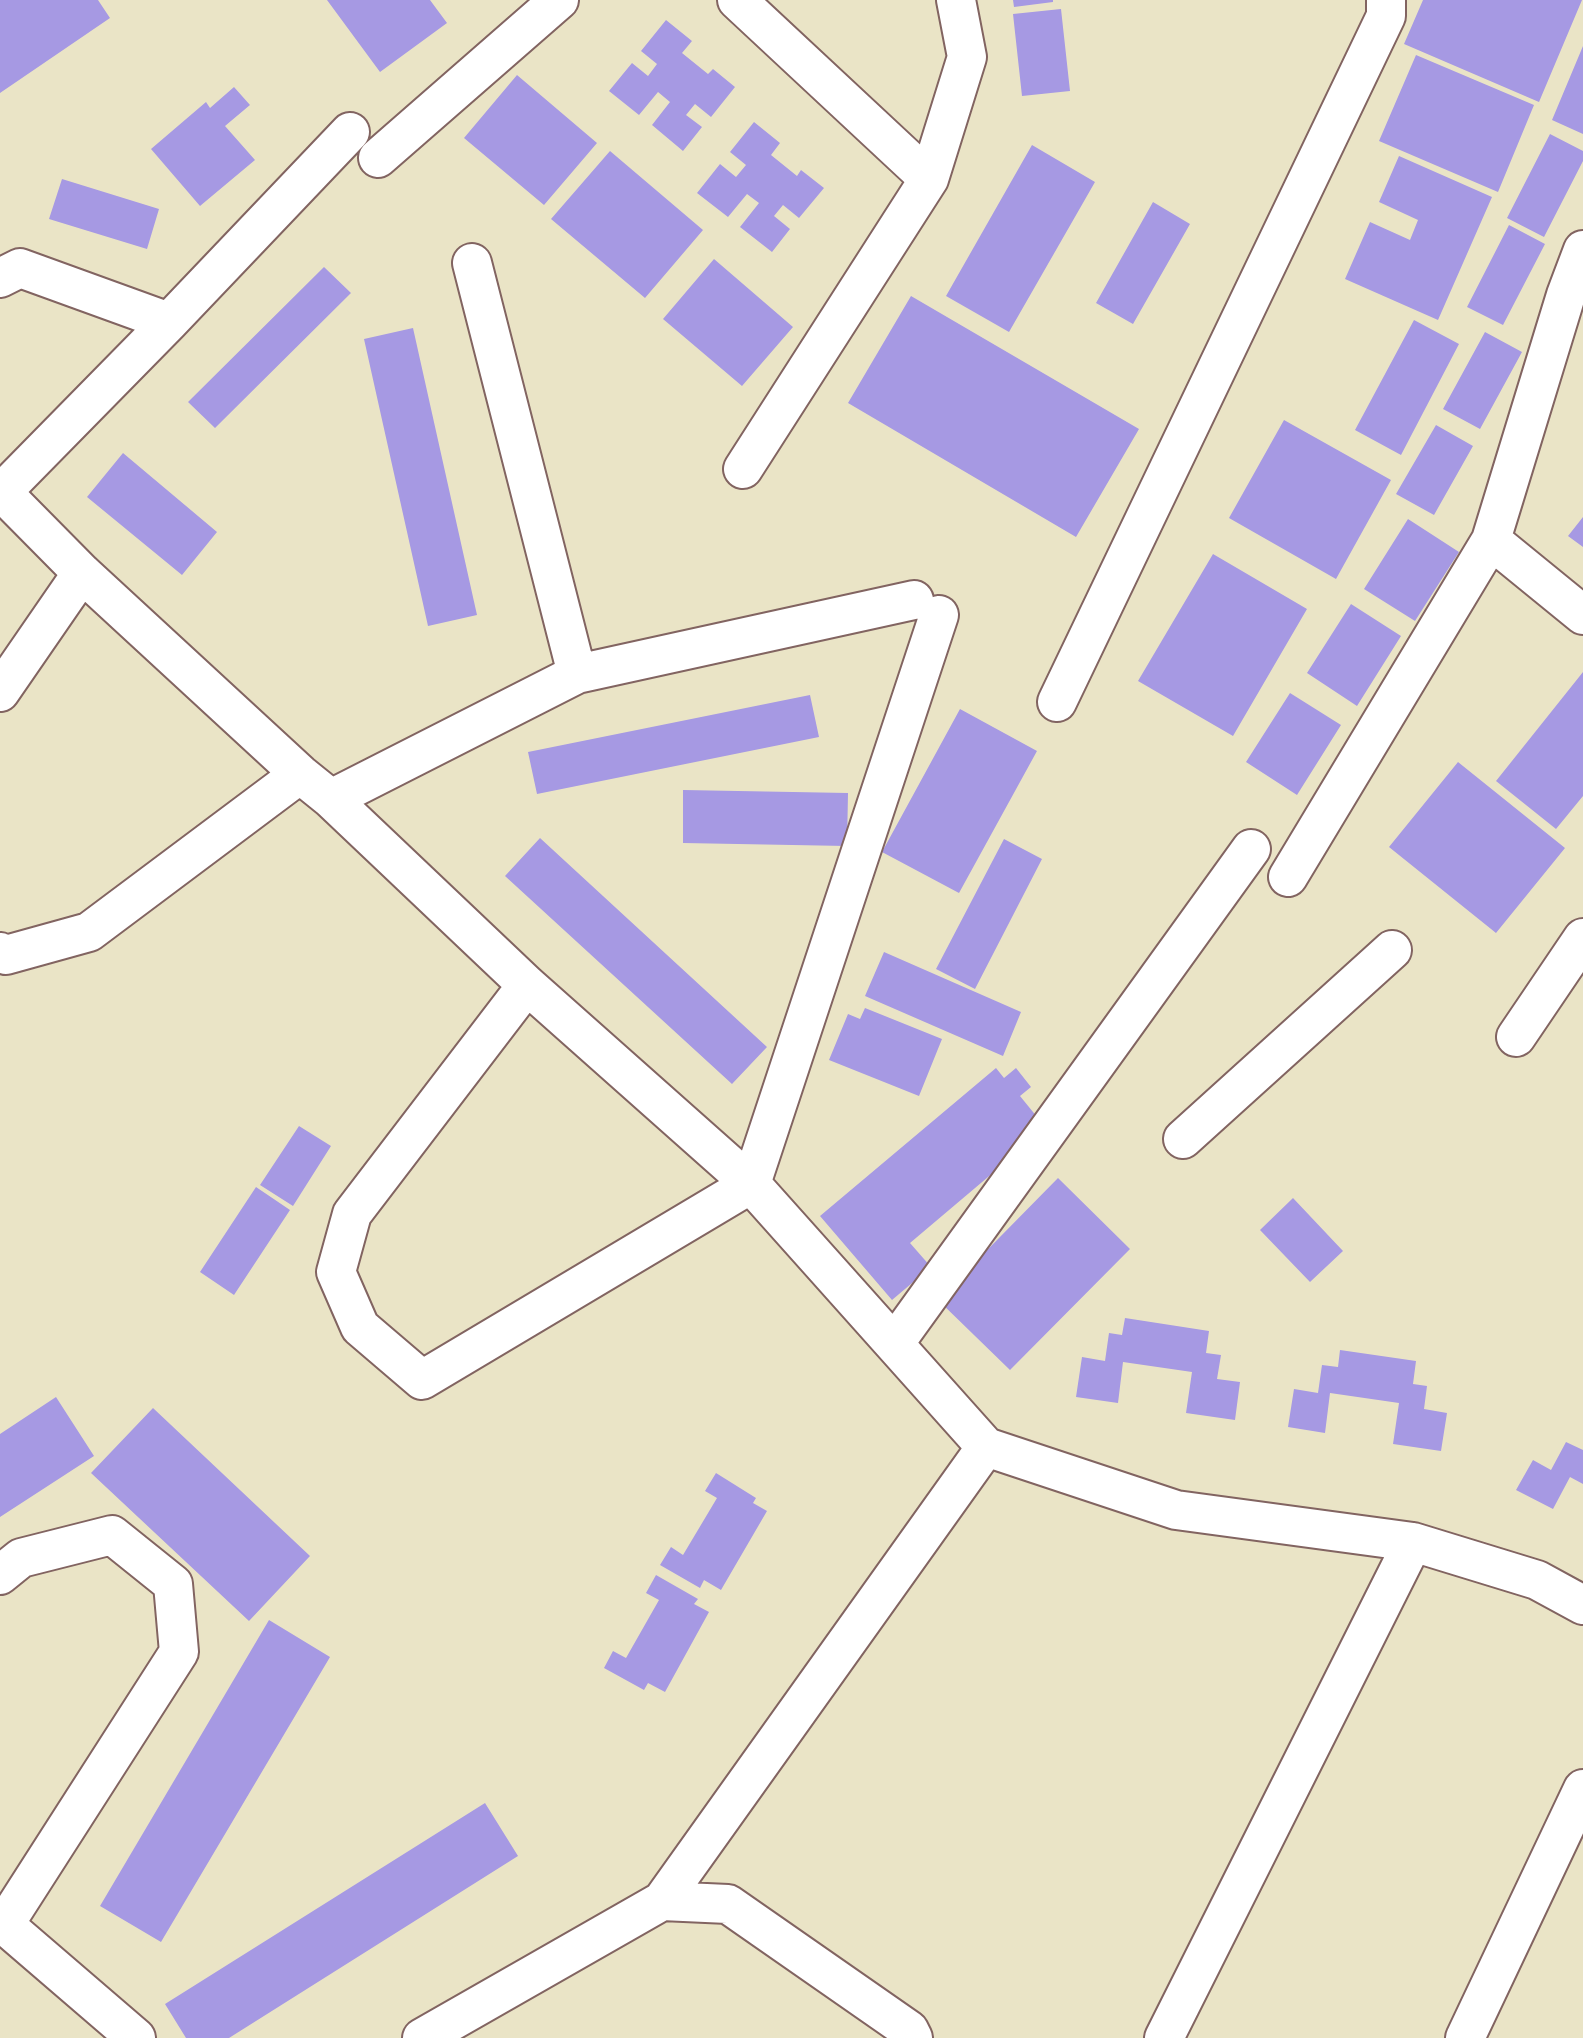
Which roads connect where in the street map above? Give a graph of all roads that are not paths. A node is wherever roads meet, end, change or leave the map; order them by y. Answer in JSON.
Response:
{"nodes":[{"id":1,"x":559,"y":0,"type":"edge"},
{"id":2,"x":737,"y":0,"type":"edge"},
{"id":3,"x":956,"y":0,"type":"edge"},
{"id":4,"x":1387,"y":0,"type":"edge"},
{"id":5,"x":350,"y":131,"type":"dead end"},
{"id":6,"x":378,"y":158,"type":"dead end"},
{"id":7,"x":929,"y":179,"type":"junction"},
{"id":8,"x":1583,"y":250,"type":"edge"},
{"id":9,"x":472,"y":263,"type":"dead end"},
{"id":10,"x":0,"y":278,"type":"edge"},
{"id":11,"x":1575,"y":300,"type":"edge"},
{"id":12,"x":169,"y":322,"type":"junction"},
{"id":13,"x":743,"y":469,"type":"dead end"},
{"id":14,"x":1,"y":491,"type":"edge"},
{"id":15,"x":1492,"y":540,"type":"junction"},
{"id":16,"x":82,"y":573,"type":"junction"},
{"id":17,"x":1583,"y":615,"type":"edge"},
{"id":18,"x":577,"y":674,"type":"junction"},
{"id":19,"x":0,"y":692,"type":"edge"},
{"id":20,"x":1058,"y":702,"type":"dead end"},
{"id":21,"x":300,"y":774,"type":"junction"},
{"id":22,"x":331,"y":799,"type":"junction"},
{"id":23,"x":1251,"y":849,"type":"dead end"},
{"id":24,"x":1288,"y":877,"type":"dead end"},
{"id":25,"x":1583,"y":938,"type":"edge"},
{"id":26,"x":1392,"y":950,"type":"dead end"},
{"id":27,"x":0,"y":953,"type":"edge"},
{"id":28,"x":527,"y":985,"type":"junction"},
{"id":29,"x":1516,"y":1037,"type":"dead end"},
{"id":30,"x":1183,"y":1139,"type":"dead end"},
{"id":31,"x":751,"y":1184,"type":"junction"},
{"id":32,"x":894,"y":1344,"type":"junction"},
{"id":33,"x":986,"y":1447,"type":"junction"},
{"id":34,"x":1413,"y":1542,"type":"junction"},
{"id":35,"x":0,"y":1575,"type":"edge"},
{"id":36,"x":1583,"y":1605,"type":"edge"},
{"id":37,"x":1583,"y":1789,"type":"edge"},
{"id":38,"x":662,"y":1901,"type":"junction"},
{"id":39,"x":2,"y":1923,"type":"edge"},
{"id":40,"x":136,"y":2038,"type":"edge"},
{"id":41,"x":422,"y":2038,"type":"edge"},
{"id":42,"x":913,"y":2038,"type":"edge"},
{"id":43,"x":1164,"y":2038,"type":"edge"},
{"id":44,"x":1465,"y":2038,"type":"edge"}],
"edges":[{"from":1,"to":6,"type":"street"},
{"from":2,"to":7,"type":"street"},
{"from":3,"to":7,"type":"street"},
{"from":4,"to":20,"type":"street"},
{"from":5,"to":12,"type":"street"},
{"from":7,"to":13,"type":"street"},
{"from":8,"to":11,"type":"street"},
{"from":9,"to":18,"type":"street"},
{"from":10,"to":12,"type":"street"},
{"from":11,"to":15,"type":"street"},
{"from":12,"to":14,"type":"street"},
{"from":14,"to":16,"type":"street"},
{"from":15,"to":17,"type":"street"},
{"from":15,"to":24,"type":"street"},
{"from":16,"to":19,"type":"street"},
{"from":16,"to":21,"type":"street"},
{"from":18,"to":22,"type":"street"},
{"from":18,"to":31,"type":"street"},
{"from":21,"to":22,"type":"street"},
{"from":21,"to":27,"type":"street"},
{"from":22,"to":28,"type":"street"},
{"from":23,"to":32,"type":"street"},
{"from":25,"to":29,"type":"street"},
{"from":26,"to":30,"type":"street"},
{"from":28,"to":31,"type":"street"},
{"from":28,"to":31,"type":"street"},
{"from":31,"to":32,"type":"street"},
{"from":32,"to":33,"type":"street"},
{"from":33,"to":34,"type":"street"},
{"from":33,"to":38,"type":"street"},
{"from":34,"to":36,"type":"street"},
{"from":34,"to":43,"type":"street"},
{"from":35,"to":39,"type":"street"},
{"from":37,"to":44,"type":"street"},
{"from":38,"to":41,"type":"street"},
{"from":38,"to":42,"type":"street"},
{"from":39,"to":40,"type":"street"}]}
